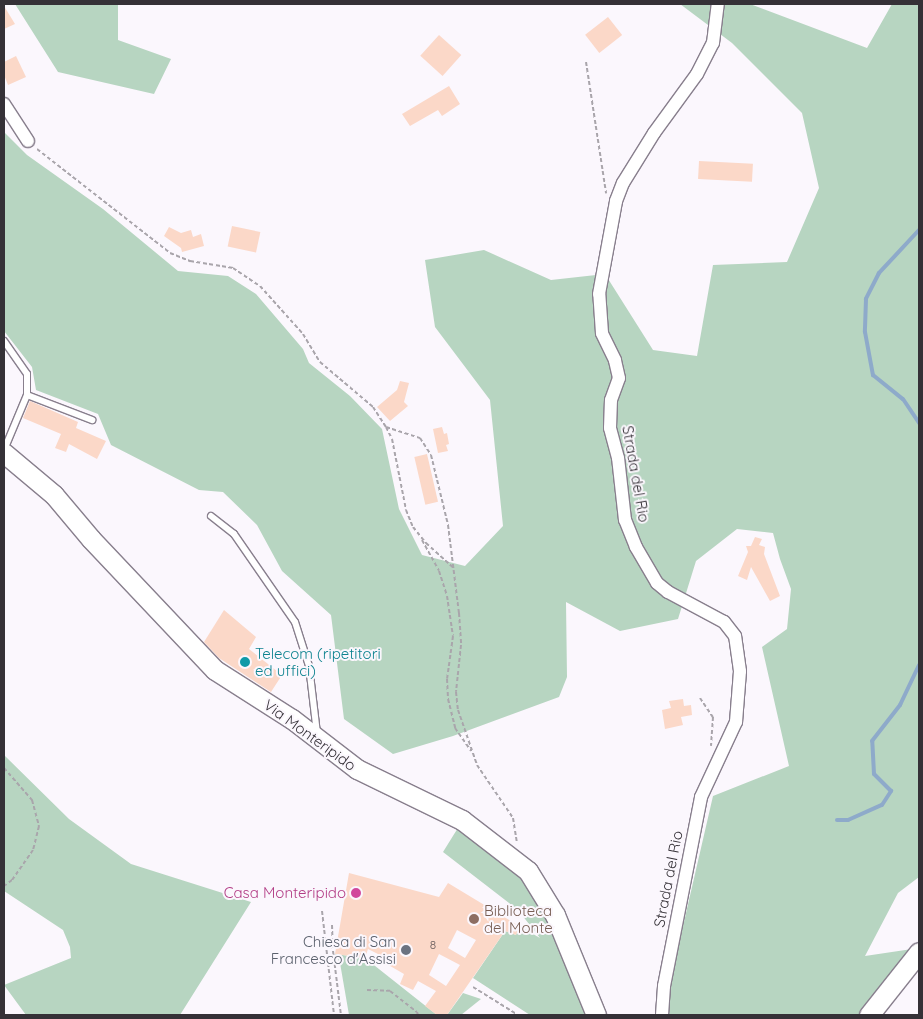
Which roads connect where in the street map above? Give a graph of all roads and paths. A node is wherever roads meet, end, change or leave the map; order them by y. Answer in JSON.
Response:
{"nodes":[{"id":1,"x":718,"y":4,"type":"edge"},
{"id":2,"x":586,"y":62,"type":"dead end"},
{"id":3,"x":4,"y":104,"type":"edge"},
{"id":4,"x":28,"y":141,"type":"joint"},
{"id":5,"x":606,"y":195,"type":"dead end"},
{"id":6,"x":4,"y":341,"type":"edge"},
{"id":7,"x":26,"y":395,"type":"junction"},
{"id":8,"x":92,"y":420,"type":"dead end"},
{"id":9,"x":386,"y":427,"type":"junction"},
{"id":10,"x":4,"y":452,"type":"edge"},
{"id":11,"x":211,"y":516,"type":"dead end"},
{"id":12,"x":420,"y":536,"type":"junction"},
{"id":13,"x":454,"y":568,"type":"junction"},
{"id":14,"x":700,"y":698,"type":"dead end"},
{"id":15,"x":318,"y":739,"type":"junction"},
{"id":16,"x":473,"y":754,"type":"junction"},
{"id":17,"x":709,"y":754,"type":"dead end"},
{"id":18,"x":4,"y":768,"type":"edge"},
{"id":19,"x":528,"y":871,"type":"junction"},
{"id":20,"x":4,"y":886,"type":"edge"},
{"id":21,"x":322,"y":911,"type":"dead end"},
{"id":22,"x":332,"y":925,"type":"dead end"},
{"id":23,"x":919,"y":952,"type":"edge"},
{"id":24,"x":473,"y":987,"type":"dead end"},
{"id":25,"x":367,"y":990,"type":"dead end"},
{"id":26,"x":334,"y":1015,"type":"edge"},
{"id":27,"x":341,"y":1015,"type":"edge"},
{"id":28,"x":418,"y":1015,"type":"edge"},
{"id":29,"x":518,"y":1015,"type":"edge"},
{"id":30,"x":596,"y":1015,"type":"edge"},
{"id":31,"x":662,"y":1015,"type":"edge"},
{"id":32,"x":869,"y":1015,"type":"edge"}],
"edges":[{"from":1,"to":31,"type":"street","name":"Strada del Rio"},
{"from":2,"to":5,"type":"path"},
{"from":3,"to":4,"type":"street"},
{"from":4,"to":9,"type":"path"},
{"from":6,"to":7,"type":"lane"},
{"from":7,"to":8,"type":"lane"},
{"from":7,"to":10,"type":"lane"},
{"from":9,"to":12,"type":"path"},
{"from":9,"to":13,"type":"path"},
{"from":10,"to":15,"type":"street","name":"Via Monteripido"},
{"from":11,"to":15,"type":"lane"},
{"from":12,"to":13,"type":"path"},
{"from":12,"to":16,"type":"path"},
{"from":13,"to":16,"type":"path"},
{"from":14,"to":17,"type":"path"},
{"from":15,"to":19,"type":"street","name":"Via Monteripido"},
{"from":16,"to":19,"type":"path"},
{"from":18,"to":20,"type":"path"},
{"from":19,"to":30,"type":"street","name":"Via Monteripido"},
{"from":21,"to":26,"type":"path"},
{"from":22,"to":27,"type":"path"},
{"from":23,"to":32,"type":"street"},
{"from":24,"to":29,"type":"path"},
{"from":25,"to":28,"type":"path"}]}
